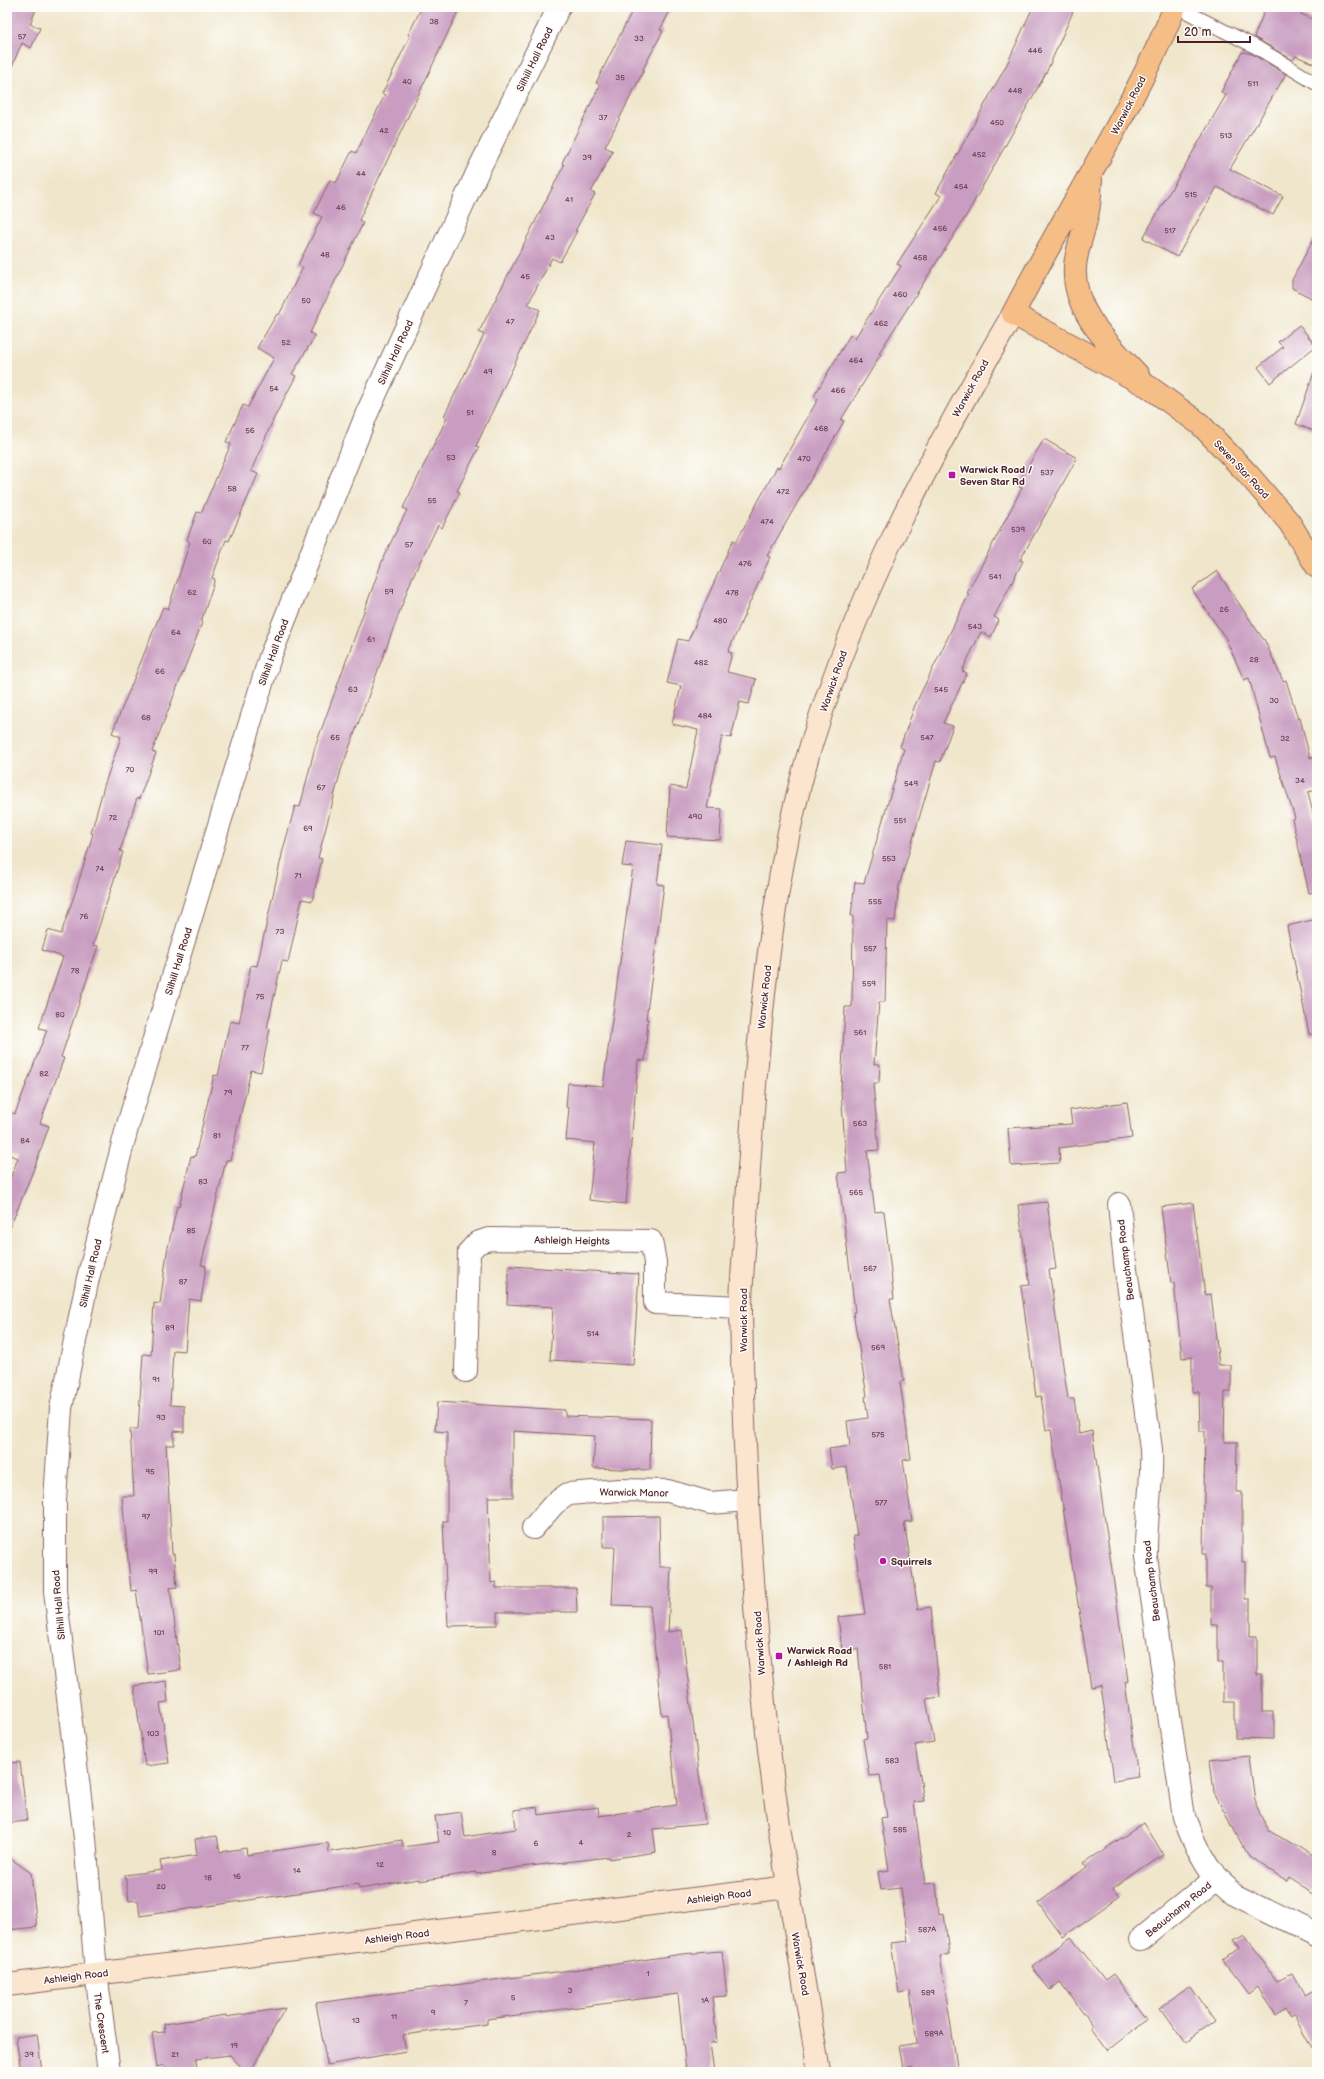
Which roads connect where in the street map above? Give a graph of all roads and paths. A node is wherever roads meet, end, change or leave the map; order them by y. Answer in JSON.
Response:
{"nodes":[{"id":1,"x":559,"y":7,"type":"edge"},
{"id":2,"x":1176,"y":7,"type":"edge"},
{"id":3,"x":1317,"y":84,"type":"edge"},
{"id":4,"x":1092,"y":173,"type":"junction"},
{"id":5,"x":1013,"y":314,"type":"junction"},
{"id":6,"x":1149,"y":387,"type":"junction"},
{"id":7,"x":1317,"y":567,"type":"edge"},
{"id":8,"x":1119,"y":1204,"type":"dead end"},
{"id":9,"x":741,"y":1307,"type":"junction"},
{"id":10,"x":466,"y":1371,"type":"dead end"},
{"id":11,"x":748,"y":1500,"type":"junction"},
{"id":12,"x":533,"y":1528,"type":"dead end"},
{"id":13,"x":1216,"y":1878,"type":"junction"},
{"id":14,"x":788,"y":1887,"type":"junction"},
{"id":15,"x":1317,"y":1935,"type":"edge"},
{"id":16,"x":1140,"y":1940,"type":"dead end"},
{"id":17,"x":96,"y":1973,"type":"junction"},
{"id":18,"x":7,"y":1985,"type":"edge"},
{"id":19,"x":109,"y":2072,"type":"edge"},
{"id":20,"x":819,"y":2072,"type":"edge"}],
"edges":[{"from":1,"to":17,"type":"street","name":"Silhill Hall Road"},
{"from":2,"to":3,"type":"lane"},
{"from":2,"to":4,"type":"highway","name":"Warwick Road"},
{"from":4,"to":5,"type":"highway","name":"Warwick Road"},
{"from":4,"to":6,"type":"highway","name":"Seven Star Road"},
{"from":5,"to":6,"type":"highway","name":"Seven Star Road"},
{"from":5,"to":9,"type":"main road","name":"Warwick Road"},
{"from":6,"to":7,"type":"highway","name":"Seven Star Road"},
{"from":8,"to":13,"type":"street","name":"Beauchamp Road"},
{"from":9,"to":10,"type":"street","name":"Ashleigh Heights"},
{"from":9,"to":11,"type":"main road","name":"Warwick Road"},
{"from":11,"to":12,"type":"street","name":"Warwick Manor"},
{"from":11,"to":14,"type":"main road","name":"Warwick Road"},
{"from":13,"to":15,"type":"street","name":"Beauchamp Road"},
{"from":13,"to":16,"type":"street","name":"Beauchamp Road"},
{"from":14,"to":17,"type":"main road","name":"Ashleigh Road"},
{"from":14,"to":20,"type":"main road","name":"Warwick Road"},
{"from":17,"to":18,"type":"main road","name":"Ashleigh Road"},
{"from":17,"to":19,"type":"street","name":"The Crescent"}]}
